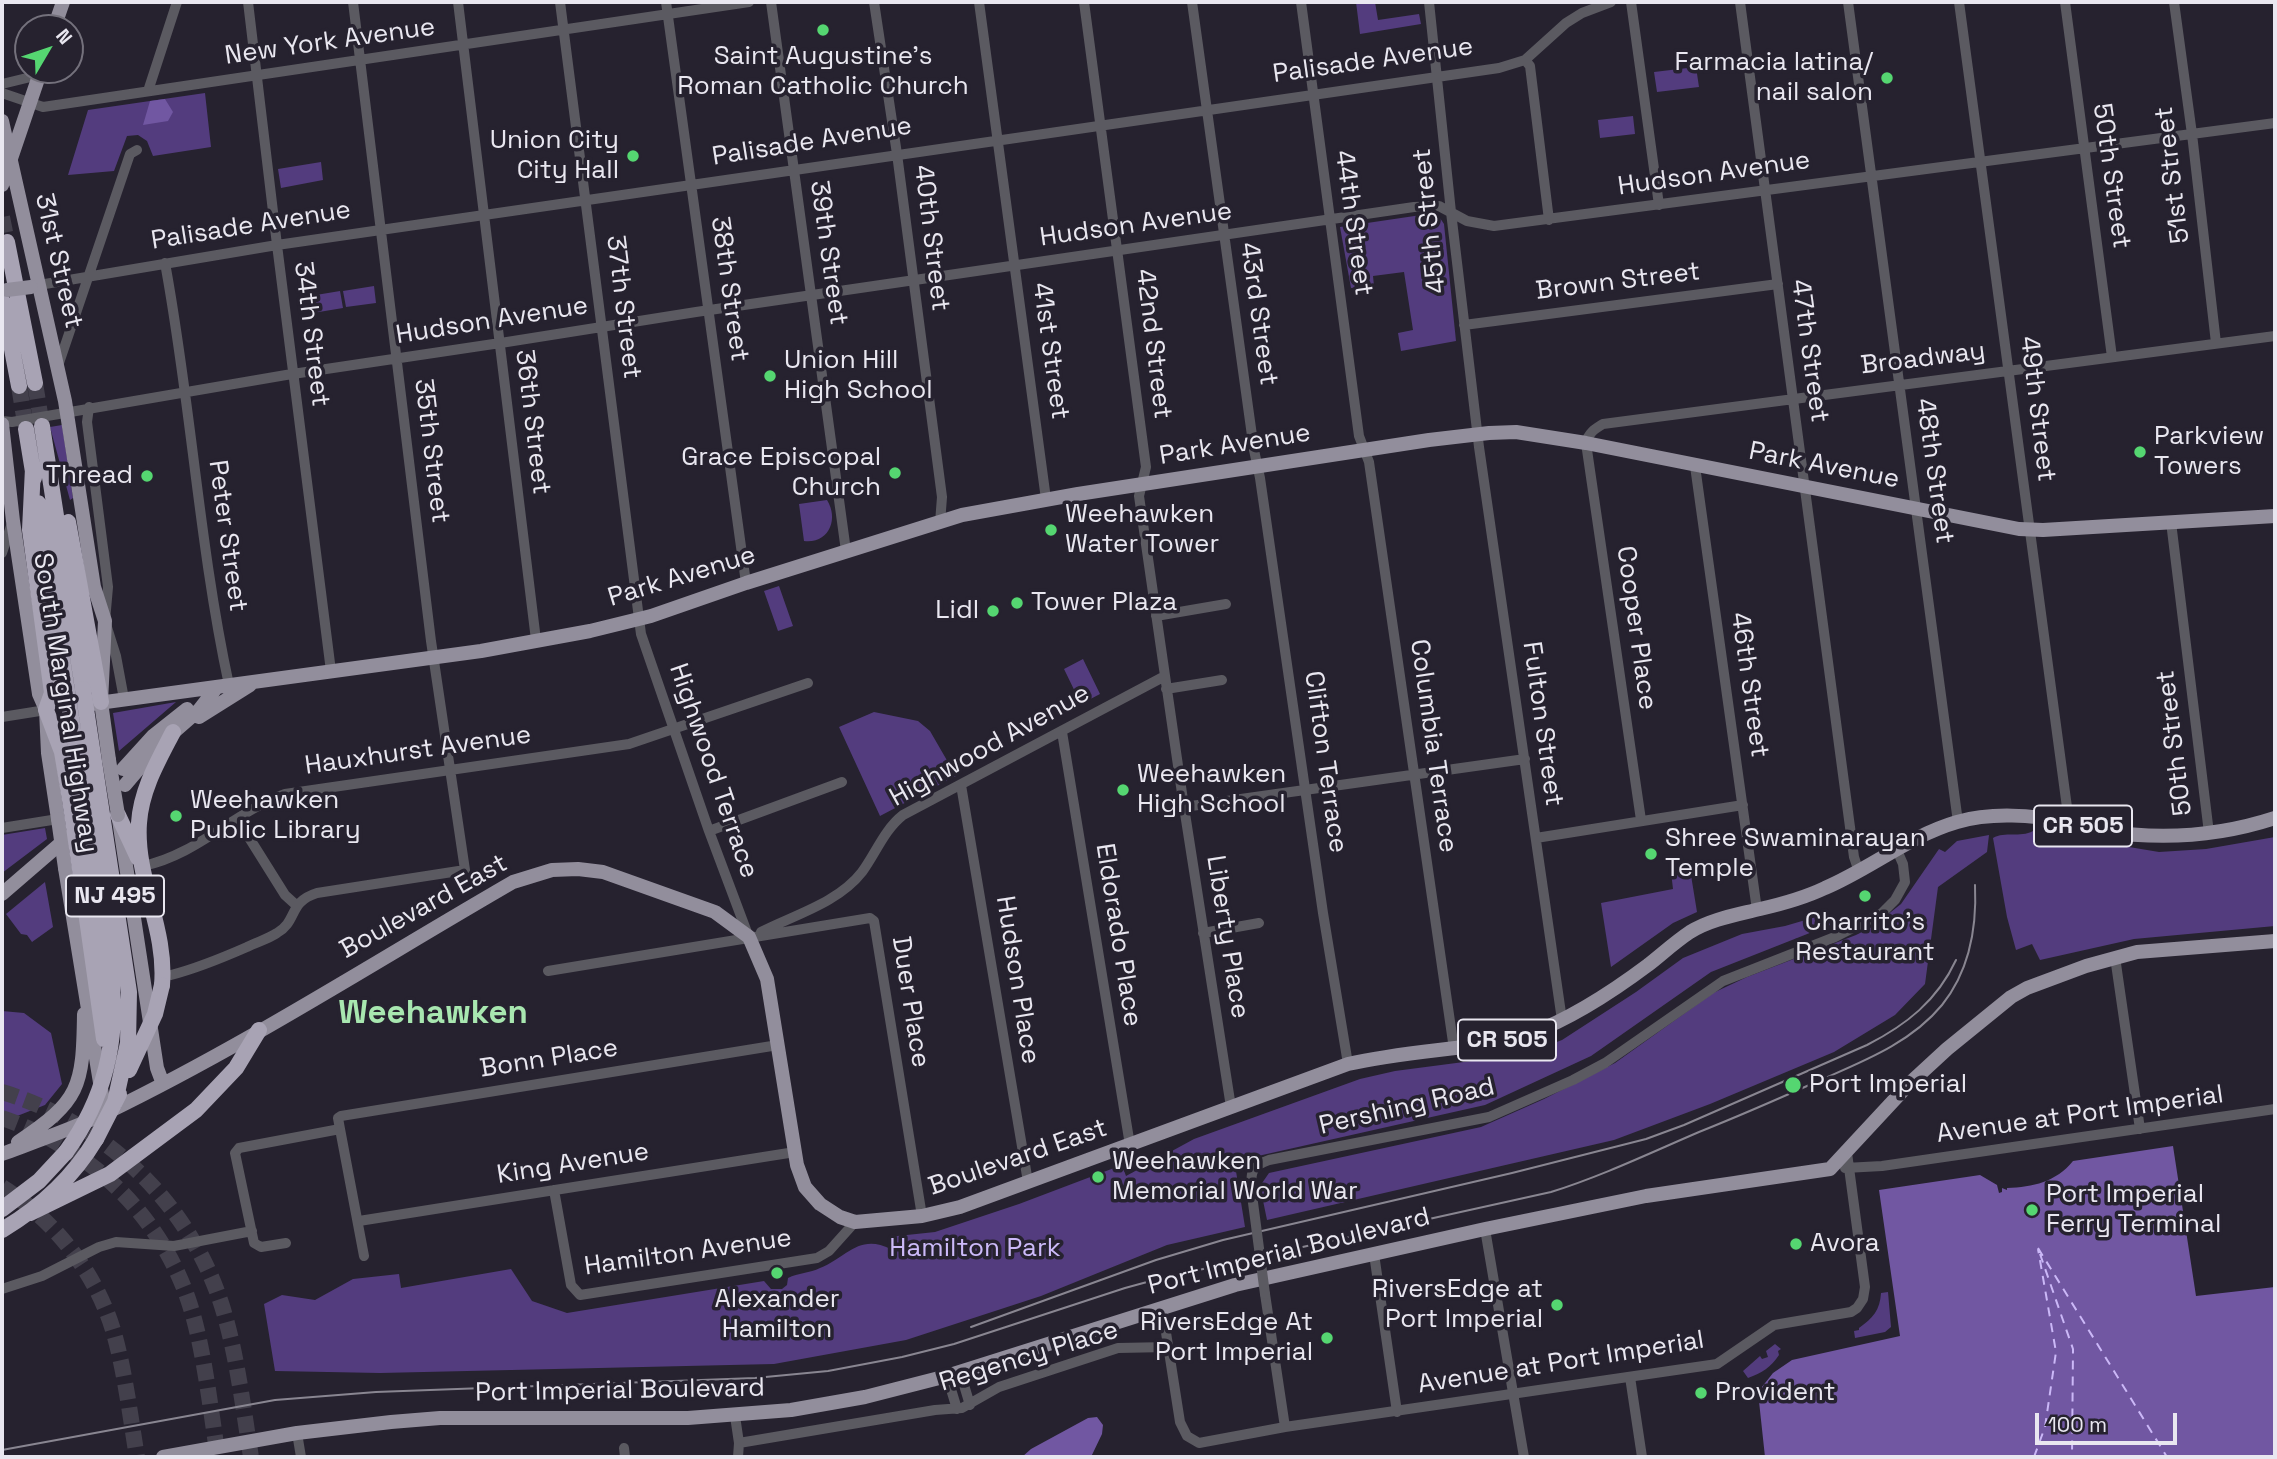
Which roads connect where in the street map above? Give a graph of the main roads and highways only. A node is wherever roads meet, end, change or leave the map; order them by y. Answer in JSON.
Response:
{"nodes":[{"id":1,"x":36,"y":84,"type":"edge"},
{"id":2,"x":2,"y":121,"type":"edge"},
{"id":3,"x":11,"y":161,"type":"junction"},
{"id":4,"x":2,"y":186,"type":"edge"},
{"id":5,"x":7,"y":242,"type":"dead end"},
{"id":6,"x":35,"y":286,"type":"junction"},
{"id":7,"x":4,"y":294,"type":"edge"},
{"id":8,"x":2,"y":423,"type":"edge"},
{"id":9,"x":46,"y":446,"type":"junction"},
{"id":10,"x":33,"y":468,"type":"junction"},
{"id":11,"x":2275,"y":516,"type":"edge"},
{"id":12,"x":254,"y":682,"type":"junction"},
{"id":13,"x":223,"y":686,"type":"junction"},
{"id":14,"x":75,"y":690,"type":"junction"},
{"id":15,"x":96,"y":703,"type":"junction"},
{"id":16,"x":53,"y":709,"type":"junction"},
{"id":17,"x":173,"y":732,"type":"junction"},
{"id":18,"x":123,"y":769,"type":"dead end"},
{"id":19,"x":125,"y":785,"type":"dead end"},
{"id":20,"x":93,"y":811,"type":"dead end"},
{"id":21,"x":118,"y":815,"type":"junction"},
{"id":22,"x":2275,"y":818,"type":"edge"},
{"id":23,"x":143,"y":866,"type":"junction"},
{"id":24,"x":2,"y":894,"type":"edge"},
{"id":25,"x":2275,"y":941,"type":"edge"},
{"id":26,"x":84,"y":985,"type":"junction"},
{"id":27,"x":259,"y":1030,"type":"junction"},
{"id":28,"x":105,"y":1073,"type":"junction"},
{"id":29,"x":163,"y":1084,"type":"junction"},
{"id":30,"x":110,"y":1108,"type":"junction"},
{"id":31,"x":2,"y":1154,"type":"edge"},
{"id":32,"x":2,"y":1209,"type":"edge"},
{"id":33,"x":30,"y":1213,"type":"junction"},
{"id":34,"x":2,"y":1230,"type":"edge"},
{"id":35,"x":163,"y":1457,"type":"edge"}],
"edges":[{"from":1,"to":3,"type":"main road"},
{"from":2,"to":3,"type":"main road","name":"31st Street"},
{"from":3,"to":4,"type":"main road"},
{"from":3,"to":6,"type":"main road","name":"31st Street"},
{"from":5,"to":7,"type":"highway"},
{"from":6,"to":7,"type":"main road","name":"Palisade Avenue","bridge":true},
{"from":6,"to":15,"type":"main road","name":"31st Street"},
{"from":8,"to":16,"type":"main road","name":"South Marginal Highway"},
{"from":9,"to":10,"type":"highway","number":"NJ 495"},
{"from":9,"to":14,"type":"highway","number":"NJ 495"},
{"from":9,"to":15,"type":"highway"},
{"from":10,"to":14,"type":"highway","number":"NJ 495"},
{"from":10,"to":16,"type":"highway"},
{"from":11,"to":12,"type":"main road","name":"Park Avenue"},
{"from":12,"to":13,"type":"main road","name":"Park Avenue"},
{"from":12,"to":17,"type":"main road"},
{"from":13,"to":15,"type":"main road","name":"Park Avenue"},
{"from":13,"to":17,"type":"main road"},
{"from":13,"to":18,"type":"main road","name":"Park Avenue"},
{"from":14,"to":28,"type":"highway","number":"NJ 495","bridge":true},
{"from":14,"to":30,"type":"highway","number":"NJ 495","bridge":true},
{"from":15,"to":21,"type":"main road","bridge":true},
{"from":16,"to":26,"type":"main road","name":"South Marginal Highway","bridge":true},
{"from":16,"to":28,"type":"highway","bridge":true},
{"from":17,"to":19,"type":"main road"},
{"from":17,"to":23,"type":"highway"},
{"from":20,"to":24,"type":"main road"},
{"from":21,"to":23,"type":"highway"},
{"from":21,"to":29,"type":"main road"},
{"from":22,"to":27,"type":"main road","name":"Boulevard East","number":"CR 505"},
{"from":23,"to":30,"type":"highway","bridge":true},
{"from":25,"to":35,"type":"main road","name":"Port Imperial Boulevard"},
{"from":26,"to":30,"type":"main road","name":"South Marginal Highway"},
{"from":26,"to":31,"type":"main road"},
{"from":27,"to":29,"type":"main road","name":"Boulevard East"},
{"from":27,"to":33,"type":"highway"},
{"from":28,"to":32,"type":"highway","number":"NJ 495","bridge":true},
{"from":29,"to":30,"type":"main road","name":"Boulevard East"},
{"from":30,"to":31,"type":"main road","name":"Boulevard East"},
{"from":30,"to":33,"type":"highway","number":"NJ 495","bridge":true},
{"from":33,"to":34,"type":"highway","number":"NJ 495"}]}
